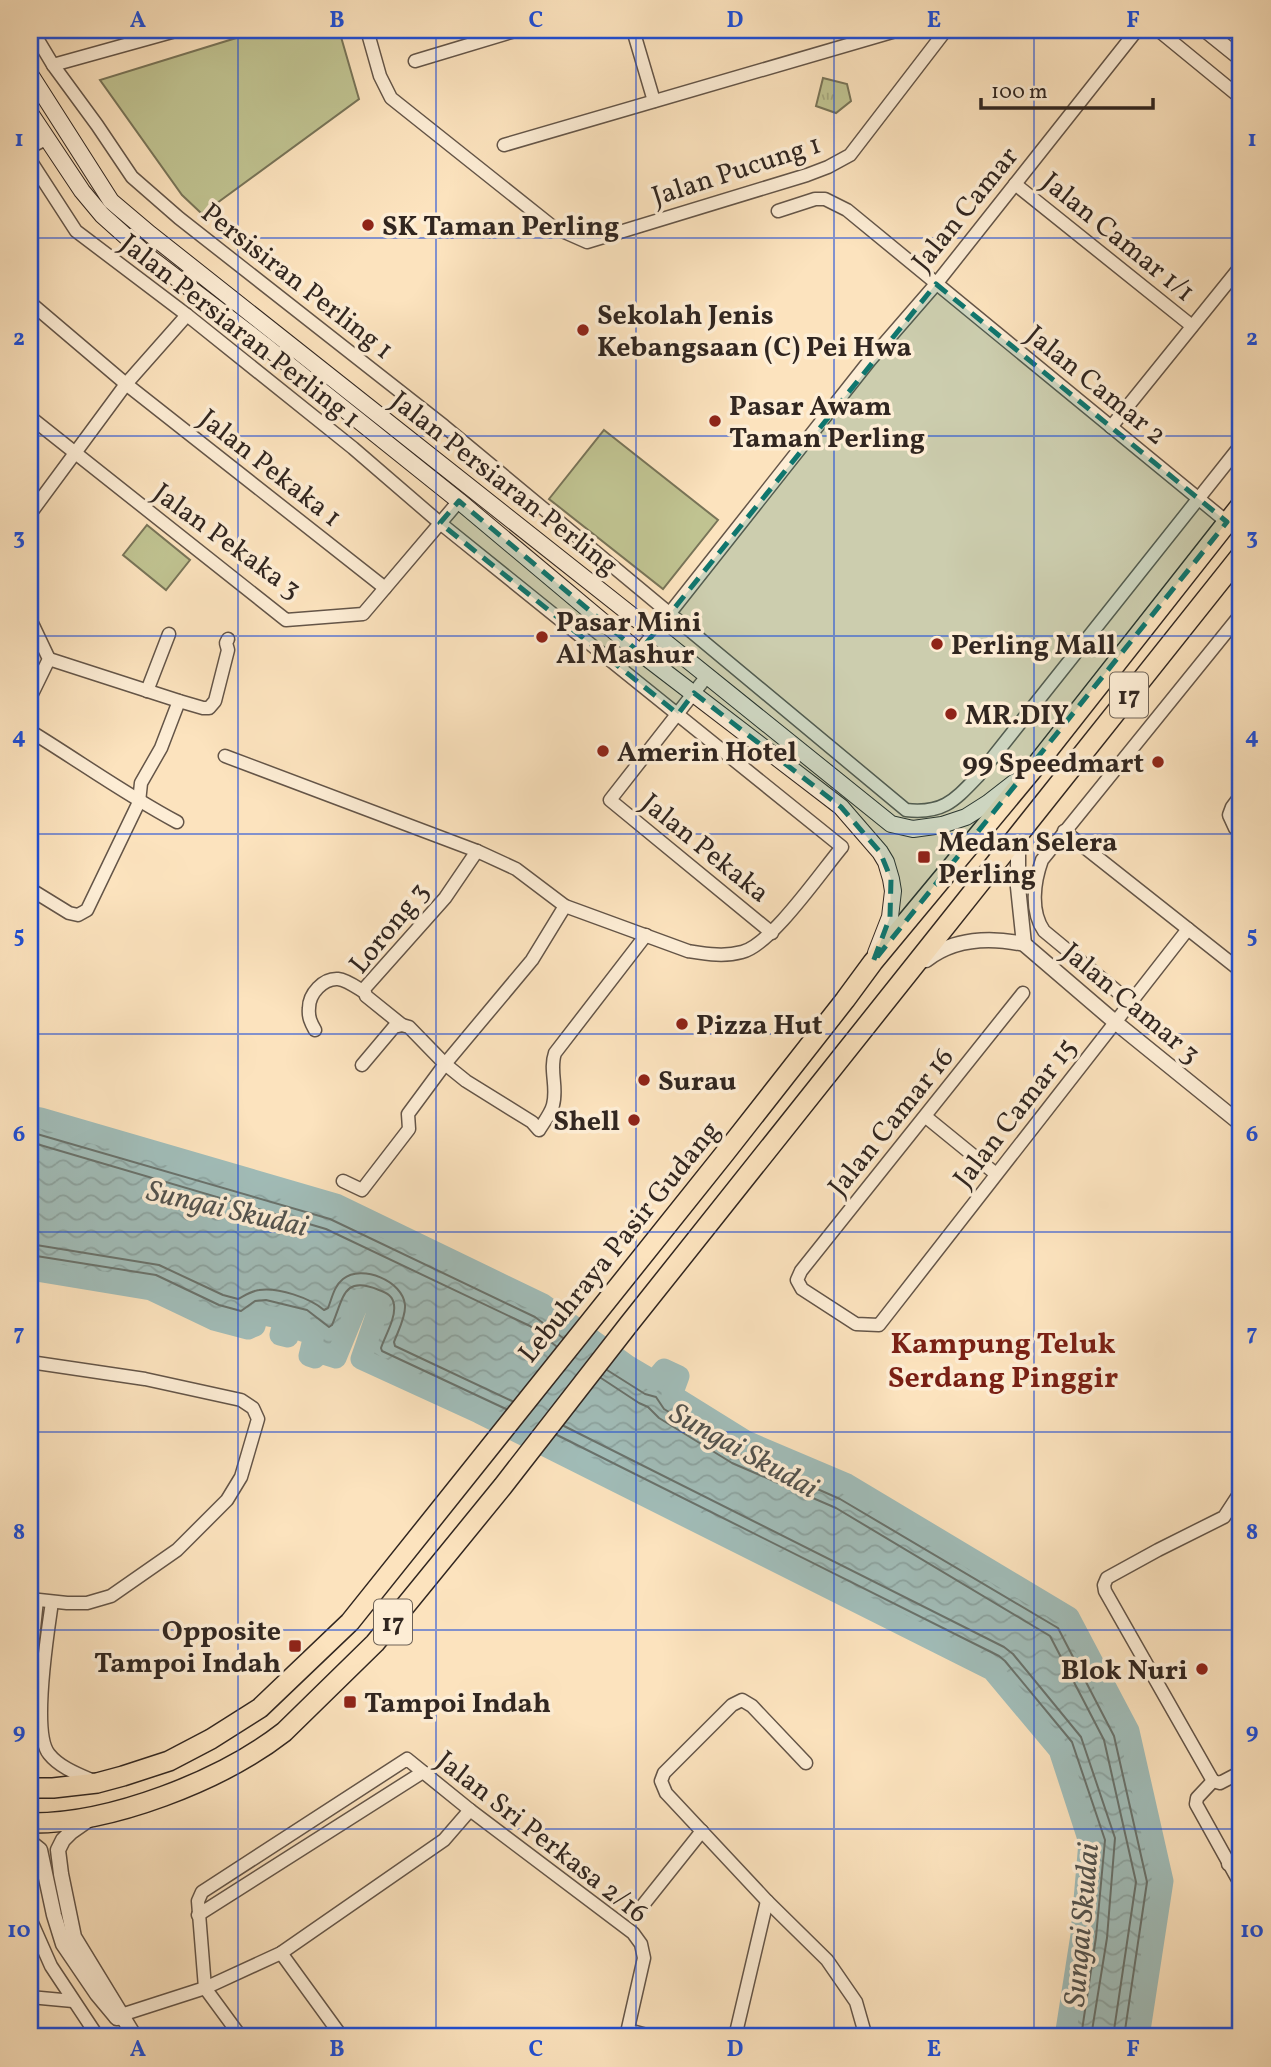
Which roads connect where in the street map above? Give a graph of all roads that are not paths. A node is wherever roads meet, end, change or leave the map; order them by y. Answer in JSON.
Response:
{"nodes":[{"id":1,"x":32,"y":30,"type":"edge"},
{"id":2,"x":178,"y":30,"type":"edge"},
{"id":3,"x":366,"y":30,"type":"edge"},
{"id":4,"x":518,"y":30,"type":"edge"},
{"id":5,"x":633,"y":30,"type":"edge"},
{"id":6,"x":899,"y":30,"type":"edge"},
{"id":7,"x":946,"y":30,"type":"edge"},
{"id":8,"x":1137,"y":30,"type":"edge"},
{"id":9,"x":1158,"y":30,"type":"edge"},
{"id":10,"x":1205,"y":30,"type":"edge"},
{"id":11,"x":142,"y":35,"type":"edge"},
{"id":12,"x":1241,"y":59,"type":"edge"},
{"id":13,"x":415,"y":61,"type":"dead end"},
{"id":14,"x":53,"y":65,"type":"junction"},
{"id":15,"x":30,"y":74,"type":"edge"},
{"id":16,"x":1241,"y":98,"type":"edge"},
{"id":17,"x":654,"y":101,"type":"junction"},
{"id":18,"x":30,"y":113,"type":"edge"},
{"id":19,"x":46,"y":139,"type":"junction"},
{"id":20,"x":504,"y":145,"type":"dead end"},
{"id":21,"x":30,"y":146,"type":"edge"},
{"id":22,"x":30,"y":160,"type":"edge"},
{"id":23,"x":807,"y":175,"type":"junction"},
{"id":24,"x":1015,"y":184,"type":"junction"},
{"id":25,"x":815,"y":199,"type":"junction"},
{"id":26,"x":778,"y":211,"type":"dead end"},
{"id":27,"x":1241,"y":266,"type":"edge"},
{"id":28,"x":936,"y":284,"type":"junction"},
{"id":29,"x":33,"y":306,"type":"dead end"},
{"id":30,"x":187,"y":314,"type":"junction"},
{"id":31,"x":1192,"y":326,"type":"junction"},
{"id":32,"x":126,"y":384,"type":"junction"},
{"id":33,"x":30,"y":417,"type":"edge"},
{"id":34,"x":1111,"y":427,"type":"junction"},
{"id":35,"x":1241,"y":445,"type":"edge"},
{"id":36,"x":74,"y":453,"type":"junction"},
{"id":37,"x":1199,"y":499,"type":"junction"},
{"id":38,"x":459,"y":501,"type":"junction"},
{"id":39,"x":1241,"y":505,"type":"edge"},
{"id":40,"x":30,"y":514,"type":"edge"},
{"id":41,"x":1227,"y":522,"type":"junction"},
{"id":42,"x":440,"y":523,"type":"junction"},
{"id":43,"x":1241,"y":555,"type":"edge"},
{"id":44,"x":385,"y":588,"type":"junction"},
{"id":45,"x":671,"y":614,"type":"junction"},
{"id":46,"x":1241,"y":614,"type":"edge"},
{"id":47,"x":30,"y":619,"type":"edge"},
{"id":48,"x":654,"y":633,"type":"junction"},
{"id":49,"x":169,"y":634,"type":"dead end"},
{"id":50,"x":228,"y":639,"type":"dead end"},
{"id":51,"x":30,"y":643,"type":"edge"},
{"id":52,"x":639,"y":652,"type":"junction"},
{"id":53,"x":46,"y":654,"type":"junction"},
{"id":54,"x":707,"y":677,"type":"junction"},
{"id":55,"x":148,"y":691,"type":"junction"},
{"id":56,"x":694,"y":693,"type":"junction"},
{"id":57,"x":30,"y":698,"type":"edge"},
{"id":58,"x":179,"y":701,"type":"junction"},
{"id":59,"x":678,"y":714,"type":"junction"},
{"id":60,"x":30,"y":731,"type":"edge"},
{"id":61,"x":225,"y":756,"type":"dead end"},
{"id":62,"x":1034,"y":768,"type":"junction"},
{"id":63,"x":1241,"y":795,"type":"edge"},
{"id":64,"x":139,"y":802,"type":"junction"},
{"id":65,"x":177,"y":822,"type":"dead end"},
{"id":66,"x":1064,"y":831,"type":"junction"},
{"id":67,"x":1241,"y":834,"type":"edge"},
{"id":68,"x":1018,"y":835,"type":"junction"},
{"id":69,"x":477,"y":851,"type":"junction"},
{"id":70,"x":30,"y":889,"type":"edge"},
{"id":71,"x":565,"y":906,"type":"junction"},
{"id":72,"x":1188,"y":929,"type":"junction"},
{"id":73,"x":772,"y":933,"type":"junction"},
{"id":74,"x":646,"y":935,"type":"junction"},
{"id":75,"x":1024,"y":944,"type":"junction"},
{"id":76,"x":873,"y":962,"type":"junction"},
{"id":77,"x":1241,"y":971,"type":"edge"},
{"id":78,"x":903,"y":978,"type":"junction"},
{"id":79,"x":364,"y":992,"type":"junction"},
{"id":80,"x":1023,"y":993,"type":"dead end"},
{"id":81,"x":1130,"y":1002,"type":"junction"},
{"id":82,"x":1115,"y":1022,"type":"junction"},
{"id":83,"x":402,"y":1025,"type":"junction"},
{"id":84,"x":315,"y":1030,"type":"dead end"},
{"id":85,"x":446,"y":1064,"type":"junction"},
{"id":86,"x":362,"y":1065,"type":"dead end"},
{"id":87,"x":926,"y":1117,"type":"junction"},
{"id":88,"x":1241,"y":1124,"type":"edge"},
{"id":89,"x":996,"y":1174,"type":"junction"},
{"id":90,"x":343,"y":1181,"type":"dead end"},
{"id":91,"x":878,"y":1325,"type":"joint"},
{"id":92,"x":30,"y":1362,"type":"edge"},
{"id":93,"x":1241,"y":1491,"type":"edge"},
{"id":94,"x":33,"y":1600,"type":"edge"},
{"id":95,"x":52,"y":1602,"type":"junction"},
{"id":96,"x":30,"y":1667,"type":"edge"},
{"id":97,"x":806,"y":1763,"type":"dead end"},
{"id":98,"x":423,"y":1772,"type":"junction"},
{"id":99,"x":1241,"y":1772,"type":"edge"},
{"id":100,"x":1213,"y":1781,"type":"junction"},
{"id":101,"x":97,"y":1783,"type":"junction"},
{"id":102,"x":30,"y":1788,"type":"edge"},
{"id":103,"x":470,"y":1810,"type":"junction"},
{"id":104,"x":99,"y":1814,"type":"junction"},
{"id":105,"x":30,"y":1823,"type":"edge"},
{"id":106,"x":702,"y":1831,"type":"junction"},
{"id":107,"x":30,"y":1842,"type":"edge"},
{"id":108,"x":1241,"y":1858,"type":"edge"},
{"id":109,"x":1228,"y":1864,"type":"junction"},
{"id":110,"x":1241,"y":1885,"type":"edge"},
{"id":111,"x":767,"y":1901,"type":"junction"},
{"id":112,"x":643,"y":1905,"type":"dead end"},
{"id":113,"x":54,"y":1915,"type":"junction"},
{"id":114,"x":198,"y":1915,"type":"junction"},
{"id":115,"x":31,"y":1923,"type":"edge"},
{"id":116,"x":281,"y":1953,"type":"junction"},
{"id":117,"x":205,"y":1988,"type":"junction"},
{"id":118,"x":30,"y":1997,"type":"edge"},
{"id":119,"x":73,"y":2001,"type":"junction"},
{"id":120,"x":120,"y":2017,"type":"junction"},
{"id":121,"x":627,"y":2034,"type":"edge"},
{"id":122,"x":98,"y":2037,"type":"edge"},
{"id":123,"x":135,"y":2037,"type":"edge"},
{"id":124,"x":241,"y":2037,"type":"edge"},
{"id":125,"x":342,"y":2037,"type":"edge"},
{"id":126,"x":654,"y":2037,"type":"edge"},
{"id":127,"x":735,"y":2037,"type":"edge"},
{"id":128,"x":866,"y":2037,"type":"edge"}],
"edges":[{"from":1,"to":14,"type":"street"},
{"from":2,"to":11,"type":"street"},
{"from":3,"to":23,"type":"street","name":"Jalan Pucung 1"},
{"from":4,"to":13,"type":"street"},
{"from":5,"to":17,"type":"street"},
{"from":6,"to":17,"type":"street"},
{"from":7,"to":23,"type":"street","name":"Jalan Pucung 1"},
{"from":8,"to":24,"type":"street","name":"Jalan Camar"},
{"from":9,"to":16,"type":"street"},
{"from":10,"to":12,"type":"street"},
{"from":11,"to":14,"type":"street"},
{"from":14,"to":45,"type":"street","name":"Persisiran Perling 1"},
{"from":15,"to":48,"type":"main road","name":"Jalan Persiaran Perling"},
{"from":17,"to":20,"type":"street"},
{"from":18,"to":19,"type":"main road","name":"Jalan Persiaran Perling"},
{"from":19,"to":21,"type":"street"},
{"from":19,"to":38,"type":"main road","name":"Jalan Persiaran Perling"},
{"from":22,"to":30,"type":"street","name":"Jalan Persiaran Perling 1"},
{"from":23,"to":25,"type":"street"},
{"from":24,"to":28,"type":"street","name":"Jalan Camar"},
{"from":24,"to":31,"type":"street","name":"Jalan Camar 1/1"},
{"from":25,"to":26,"type":"street"},
{"from":25,"to":28,"type":"street","name":"Jalan Camar 2"},
{"from":27,"to":31,"type":"street"},
{"from":28,"to":34,"type":"street","name":"Jalan Camar 2"},
{"from":28,"to":45,"type":"street","name":"Jalan Camar"},
{"from":29,"to":32,"type":"street","name":"Jalan Pekaka 1"},
{"from":30,"to":32,"type":"street"},
{"from":30,"to":42,"type":"street","name":"Jalan Persiaran Perling 1"},
{"from":31,"to":34,"type":"street"},
{"from":32,"to":36,"type":"street"},
{"from":32,"to":44,"type":"street","name":"Jalan Pekaka 1"},
{"from":33,"to":36,"type":"street","name":"Jalan Pekaka 3"},
{"from":34,"to":37,"type":"street","name":"Jalan Camar 2"},
{"from":35,"to":37,"type":"street","name":"Persisiran Perling 1"},
{"from":36,"to":40,"type":"street"},
{"from":36,"to":44,"type":"street","name":"Jalan Pekaka 3"},
{"from":37,"to":41,"type":"street","name":"Jalan Camar 2"},
{"from":37,"to":45,"type":"street","name":"Persisiran Perling 1"},
{"from":38,"to":42,"type":"street","name":"Jalan Pekaka 3"},
{"from":38,"to":52,"type":"main road","name":"Jalan Persiaran Perling"},
{"from":39,"to":41,"type":"highway","name":"Lebuhraya Pasir Gudang","number":"17"},
{"from":41,"to":62,"type":"highway","name":"Lebuhraya Pasir Gudang","number":"17"},
{"from":42,"to":44,"type":"street","name":"Jalan Pekaka 3"},
{"from":42,"to":59,"type":"street"},
{"from":43,"to":68,"type":"highway","number":"17"},
{"from":45,"to":48,"type":"street","name":"Jalan Camar"},
{"from":46,"to":66,"type":"street"},
{"from":47,"to":53,"type":"street"},
{"from":48,"to":52,"type":"street","name":"Jalan Camar"},
{"from":48,"to":54,"type":"main road","name":"Jalan Persiaran Perling"},
{"from":49,"to":55,"type":"street"},
{"from":50,"to":58,"type":"street"},
{"from":51,"to":53,"type":"street"},
{"from":52,"to":56,"type":"main road","name":"Jalan Persiaran Perling"},
{"from":53,"to":55,"type":"street"},
{"from":53,"to":57,"type":"street"},
{"from":54,"to":56,"type":"street"},
{"from":54,"to":62,"type":"main road","name":"Jalan Persiaran Perling"},
{"from":55,"to":58,"type":"street"},
{"from":56,"to":59,"type":"street"},
{"from":56,"to":76,"type":"main road","name":"Jalan Persiaran Perling"},
{"from":58,"to":64,"type":"street"},
{"from":59,"to":73,"type":"street","name":"Jalan Pekaka"},
{"from":59,"to":73,"type":"street"},
{"from":60,"to":64,"type":"street"},
{"from":61,"to":69,"type":"street"},
{"from":62,"to":76,"type":"highway","name":"Lebuhraya Pasir Gudang","number":"17"},
{"from":63,"to":67,"type":"street"},
{"from":64,"to":65,"type":"street"},
{"from":64,"to":70,"type":"street"},
{"from":66,"to":72,"type":"street"},
{"from":66,"to":81,"type":"street"},
{"from":68,"to":75,"type":"street","name":"Jalan Camar 3"},
{"from":68,"to":78,"type":"highway","number":"17"},
{"from":69,"to":71,"type":"street"},
{"from":69,"to":79,"type":"street","name":"Lorong 3"},
{"from":71,"to":74,"type":"street"},
{"from":71,"to":85,"type":"street"},
{"from":72,"to":77,"type":"street"},
{"from":72,"to":81,"type":"street","name":"Jalan Camar 15"},
{"from":73,"to":74,"type":"street"},
{"from":74,"to":85,"type":"street","name":"Lorong 3"},
{"from":75,"to":78,"type":"street","name":"Jalan Camar 3"},
{"from":75,"to":82,"type":"street","name":"Jalan Camar 3"},
{"from":76,"to":101,"type":"highway","name":"Lebuhraya Pasir Gudang","number":"17"},
{"from":78,"to":104,"type":"highway","number":"17"},
{"from":79,"to":83,"type":"street","name":"Lorong 3"},
{"from":79,"to":84,"type":"street"},
{"from":80,"to":87,"type":"street","name":"Jalan Camar 16"},
{"from":81,"to":82,"type":"street","name":"Jalan Camar 15"},
{"from":82,"to":88,"type":"street","name":"Jalan Camar 3"},
{"from":82,"to":89,"type":"street","name":"Jalan Camar 15"},
{"from":83,"to":85,"type":"street","name":"Lorong 3"},
{"from":83,"to":86,"type":"street"},
{"from":85,"to":90,"type":"street"},
{"from":87,"to":89,"type":"street"},
{"from":87,"to":91,"type":"street","name":"Jalan Camar 16"},
{"from":89,"to":91,"type":"street","name":"Jalan Camar 15"},
{"from":92,"to":95,"type":"street"},
{"from":93,"to":100,"type":"street"},
{"from":94,"to":95,"type":"street"},
{"from":94,"to":96,"type":"street"},
{"from":95,"to":101,"type":"street"},
{"from":97,"to":106,"type":"street"},
{"from":98,"to":103,"type":"street","name":"Jalan Sri Perkasa 2/16"},
{"from":98,"to":114,"type":"street"},
{"from":98,"to":114,"type":"street","name":"Jalan Sri Perkasa 2/16"},
{"from":99,"to":100,"type":"street"},
{"from":100,"to":109,"type":"street"},
{"from":101,"to":102,"type":"highway","name":"Lebuhraya Pasir Gudang","number":"17"},
{"from":103,"to":116,"type":"street"},
{"from":103,"to":121,"type":"street","name":"Jalan Sri Perkasa 2/16"},
{"from":104,"to":105,"type":"highway","number":"17"},
{"from":104,"to":120,"type":"street"},
{"from":106,"to":111,"type":"street"},
{"from":106,"to":112,"type":"street"},
{"from":107,"to":113,"type":"street"},
{"from":108,"to":109,"type":"street"},
{"from":109,"to":110,"type":"street"},
{"from":111,"to":127,"type":"street"},
{"from":111,"to":128,"type":"street"},
{"from":113,"to":115,"type":"street"},
{"from":113,"to":120,"type":"street"},
{"from":114,"to":117,"type":"street"},
{"from":115,"to":119,"type":"street"},
{"from":116,"to":117,"type":"street"},
{"from":116,"to":125,"type":"street"},
{"from":117,"to":120,"type":"street"},
{"from":117,"to":124,"type":"street"},
{"from":118,"to":119,"type":"street"},
{"from":119,"to":122,"type":"street"},
{"from":120,"to":123,"type":"street"},
{"from":121,"to":126,"type":"street"}]}
